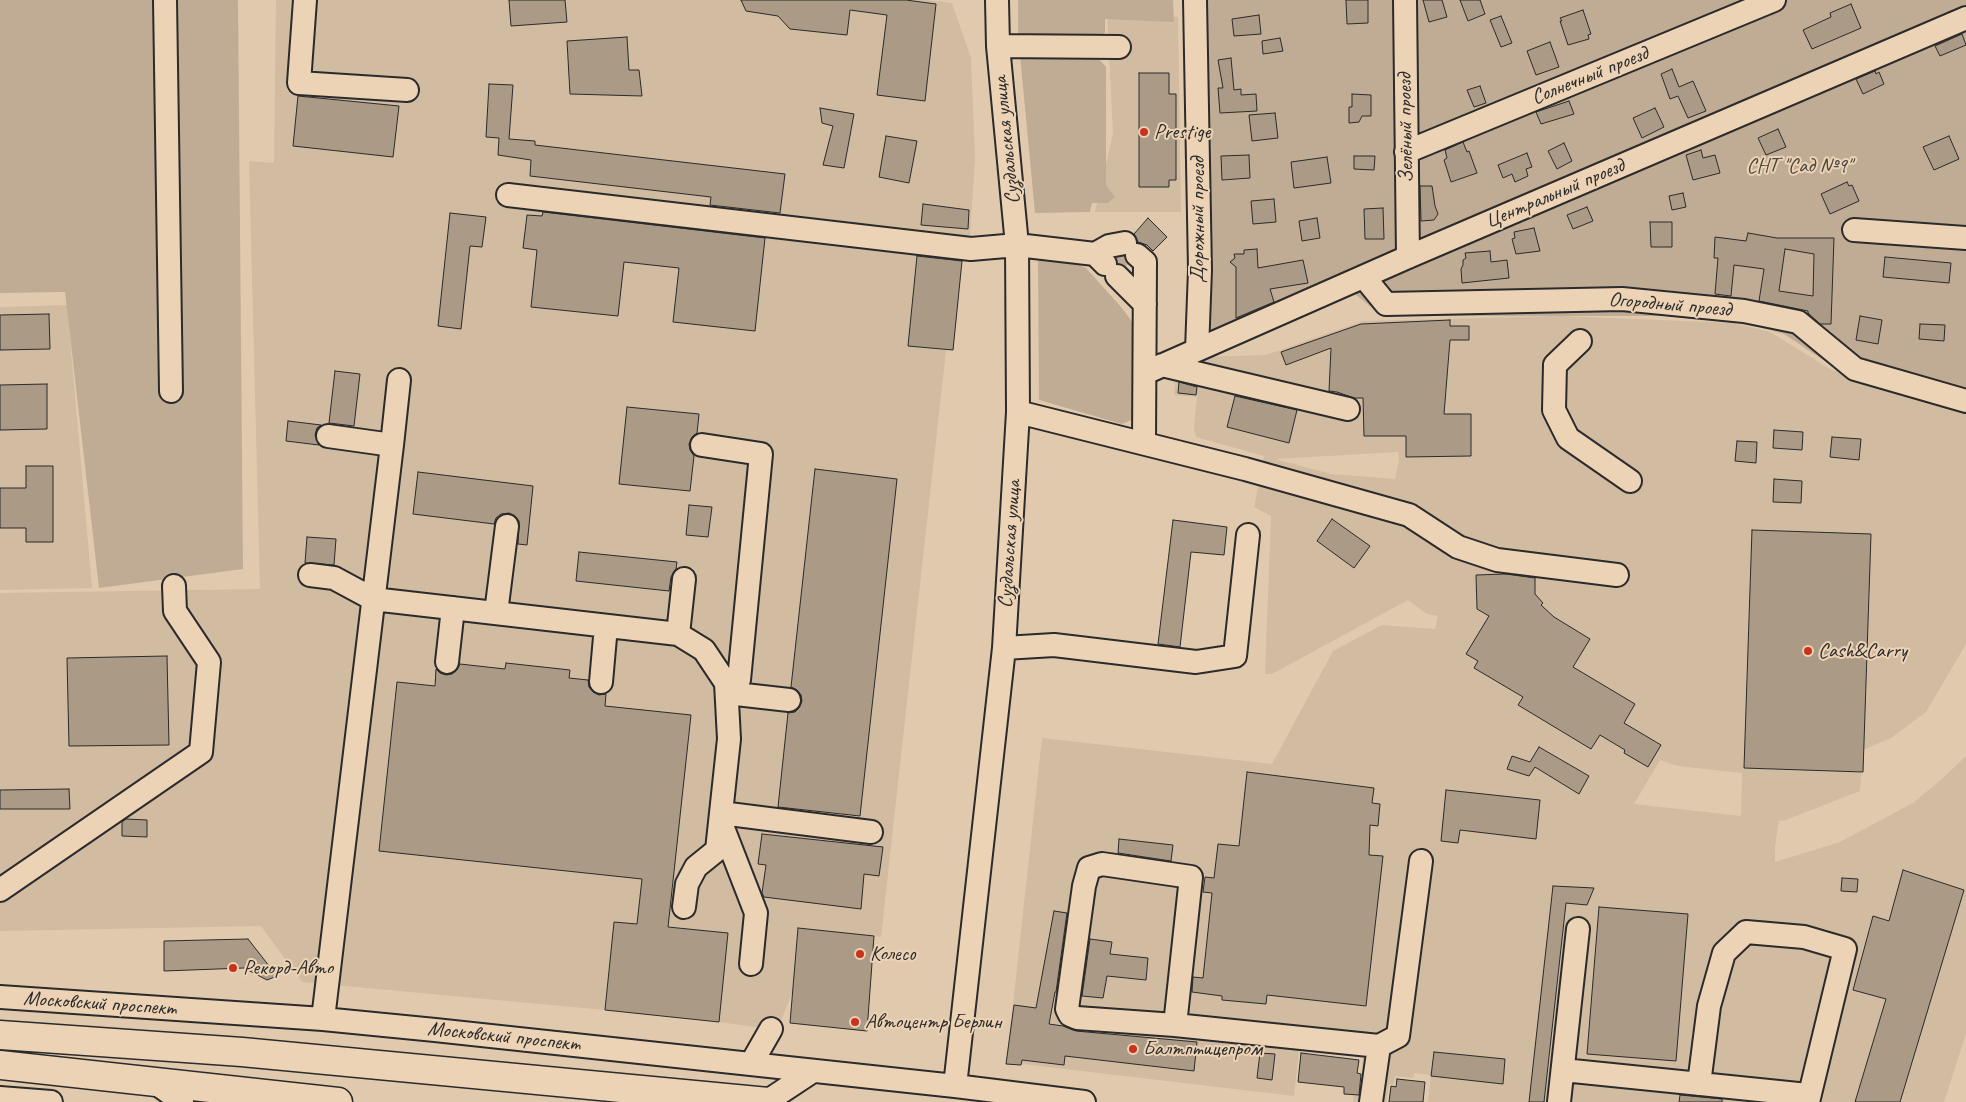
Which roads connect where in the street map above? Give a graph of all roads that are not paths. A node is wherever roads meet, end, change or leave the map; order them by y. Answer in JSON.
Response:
{"nodes":[{"id":1,"x":165,"y":0,"type":"edge"},
{"id":2,"x":305,"y":0,"type":"edge"},
{"id":3,"x":997,"y":0,"type":"edge"},
{"id":4,"x":1195,"y":0,"type":"edge"},
{"id":5,"x":1405,"y":0,"type":"edge"},
{"id":6,"x":1774,"y":0,"type":"edge"},
{"id":7,"x":1966,"y":18,"type":"edge"},
{"id":8,"x":998,"y":46,"type":"junction"},
{"id":9,"x":1119,"y":47,"type":"dead end"},
{"id":10,"x":407,"y":90,"type":"dead end"},
{"id":11,"x":1406,"y":152,"type":"junction"},
{"id":12,"x":508,"y":195,"type":"dead end"},
{"id":13,"x":1854,"y":230,"type":"dead end"},
{"id":14,"x":1966,"y":238,"type":"edge"},
{"id":15,"x":1017,"y":245,"type":"junction"},
{"id":16,"x":1116,"y":257,"type":"junction"},
{"id":17,"x":1408,"y":257,"type":"junction"},
{"id":18,"x":1364,"y":277,"type":"junction"},
{"id":19,"x":1144,"y":294,"type":"junction"},
{"id":20,"x":1580,"y":341,"type":"dead end"},
{"id":21,"x":1197,"y":350,"type":"junction"},
{"id":22,"x":1153,"y":369,"type":"junction"},
{"id":23,"x":400,"y":380,"type":"dead end"},
{"id":24,"x":171,"y":391,"type":"dead end"},
{"id":25,"x":1966,"y":401,"type":"edge"},
{"id":26,"x":1348,"y":409,"type":"dead end"},
{"id":27,"x":1018,"y":412,"type":"junction"},
{"id":28,"x":328,"y":436,"type":"dead end"},
{"id":29,"x":1144,"y":442,"type":"junction"},
{"id":30,"x":392,"y":445,"type":"junction"},
{"id":31,"x":702,"y":445,"type":"dead end"},
{"id":32,"x":1630,"y":481,"type":"dead end"},
{"id":33,"x":507,"y":526,"type":"dead end"},
{"id":34,"x":1248,"y":535,"type":"dead end"},
{"id":35,"x":310,"y":575,"type":"dead end"},
{"id":36,"x":1617,"y":575,"type":"dead end"},
{"id":37,"x":684,"y":579,"type":"dead end"},
{"id":38,"x":174,"y":586,"type":"dead end"},
{"id":39,"x":373,"y":599,"type":"junction"},
{"id":40,"x":453,"y":608,"type":"junction"},
{"id":41,"x":496,"y":613,"type":"junction"},
{"id":42,"x":606,"y":626,"type":"junction"},
{"id":43,"x":678,"y":634,"type":"junction"},
{"id":44,"x":1004,"y":648,"type":"junction"},
{"id":45,"x":447,"y":662,"type":"dead end"},
{"id":46,"x":601,"y":682,"type":"dead end"},
{"id":47,"x":727,"y":693,"type":"junction"},
{"id":48,"x":790,"y":700,"type":"dead end"},
{"id":49,"x":721,"y":817,"type":"junction"},
{"id":50,"x":871,"y":832,"type":"dead end"},
{"id":51,"x":1421,"y":862,"type":"dead end"},
{"id":52,"x":0,"y":890,"type":"edge"},
{"id":53,"x":684,"y":906,"type":"dead end"},
{"id":54,"x":1578,"y":928,"type":"dead end"},
{"id":55,"x":751,"y":964,"type":"dead end"},
{"id":56,"x":0,"y":997,"type":"edge"},
{"id":57,"x":323,"y":1019,"type":"junction"},
{"id":58,"x":1175,"y":1025,"type":"junction"},
{"id":59,"x":772,"y":1029,"type":"dead end"},
{"id":60,"x":4,"y":1035,"type":"edge"},
{"id":61,"x":1379,"y":1046,"type":"junction"},
{"id":62,"x":242,"y":1052,"type":"junction"},
{"id":63,"x":751,"y":1064,"type":"junction"},
{"id":64,"x":0,"y":1065,"type":"edge"},
{"id":65,"x":1563,"y":1070,"type":"junction"},
{"id":66,"x":813,"y":1071,"type":"junction"},
{"id":67,"x":152,"y":1081,"type":"junction"},
{"id":68,"x":1699,"y":1084,"type":"junction"},
{"id":69,"x":955,"y":1086,"type":"junction"},
{"id":70,"x":234,"y":1090,"type":"junction"},
{"id":71,"x":1808,"y":1099,"type":"edge"},
{"id":72,"x":4,"y":1100,"type":"edge"},
{"id":73,"x":51,"y":1102,"type":"edge"},
{"id":74,"x":182,"y":1102,"type":"edge"},
{"id":75,"x":338,"y":1102,"type":"edge"},
{"id":76,"x":767,"y":1102,"type":"edge"},
{"id":77,"x":1084,"y":1102,"type":"edge"},
{"id":78,"x":1371,"y":1102,"type":"edge"},
{"id":79,"x":1559,"y":1102,"type":"edge"}],
"edges":[{"from":1,"to":24,"type":"street"},
{"from":2,"to":10,"type":"street"},
{"from":3,"to":8,"type":"street","name":"Суздальская улица"},
{"from":4,"to":21,"type":"street","name":"Дорожный проезд"},
{"from":5,"to":11,"type":"street","name":"Зелёный проезд"},
{"from":6,"to":11,"type":"street","name":"Солнечный проезд"},
{"from":7,"to":17,"type":"street","name":"Центральный проезд"},
{"from":8,"to":9,"type":"street"},
{"from":8,"to":15,"type":"street","name":"Суздальская улица"},
{"from":11,"to":17,"type":"street","name":"Зелёный проезд"},
{"from":12,"to":15,"type":"street"},
{"from":13,"to":14,"type":"street"},
{"from":15,"to":16,"type":"street"},
{"from":15,"to":27,"type":"street","name":"Суздальская улица"},
{"from":16,"to":19,"type":"street"},
{"from":16,"to":19,"type":"street"},
{"from":17,"to":18,"type":"street","name":"Центральный проезд"},
{"from":18,"to":21,"type":"street","name":"Центральный проезд"},
{"from":18,"to":25,"type":"street","name":"Огородный проезд"},
{"from":19,"to":22,"type":"street"},
{"from":20,"to":32,"type":"street"},
{"from":21,"to":22,"type":"street","name":"Центральный проезд"},
{"from":22,"to":26,"type":"street"},
{"from":22,"to":29,"type":"street"},
{"from":23,"to":30,"type":"street"},
{"from":27,"to":29,"type":"street"},
{"from":27,"to":44,"type":"street","name":"Суздальская улица"},
{"from":28,"to":30,"type":"street"},
{"from":29,"to":36,"type":"street"},
{"from":30,"to":39,"type":"street"},
{"from":31,"to":47,"type":"street"},
{"from":33,"to":41,"type":"street"},
{"from":34,"to":44,"type":"street"},
{"from":35,"to":39,"type":"street"},
{"from":37,"to":43,"type":"street"},
{"from":38,"to":52,"type":"street"},
{"from":39,"to":40,"type":"street"},
{"from":39,"to":57,"type":"street"},
{"from":40,"to":41,"type":"street"},
{"from":40,"to":45,"type":"street"},
{"from":41,"to":42,"type":"street"},
{"from":42,"to":43,"type":"street"},
{"from":42,"to":46,"type":"street"},
{"from":43,"to":47,"type":"street"},
{"from":44,"to":69,"type":"street","name":"Суздальская улица"},
{"from":47,"to":48,"type":"street"},
{"from":47,"to":49,"type":"street"},
{"from":49,"to":50,"type":"street"},
{"from":49,"to":53,"type":"street"},
{"from":49,"to":55,"type":"street"},
{"from":51,"to":61,"type":"street"},
{"from":54,"to":65,"type":"street"},
{"from":56,"to":57,"type":"street","name":"Московский проспект"},
{"from":57,"to":63,"type":"street","name":"Московский проспект"},
{"from":58,"to":58,"type":"street"},
{"from":58,"to":61,"type":"street"},
{"from":59,"to":63,"type":"street"},
{"from":60,"to":62,"type":"main road","name":"Московский проспект"},
{"from":61,"to":78,"type":"street"},
{"from":62,"to":70,"type":"main road"},
{"from":62,"to":76,"type":"main road","name":"Московский проспект"},
{"from":63,"to":66,"type":"street","name":"Московский проспект"},
{"from":64,"to":67,"type":"main road"},
{"from":65,"to":68,"type":"street"},
{"from":65,"to":79,"type":"street"},
{"from":66,"to":69,"type":"street","name":"Московский проспект"},
{"from":66,"to":76,"type":"street"},
{"from":67,"to":70,"type":"main road"},
{"from":67,"to":74,"type":"street"},
{"from":68,"to":71,"type":"street"},
{"from":68,"to":71,"type":"street"},
{"from":69,"to":77,"type":"street","name":"Московский проспект"},
{"from":70,"to":75,"type":"main road"},
{"from":72,"to":73,"type":"street"}]}
